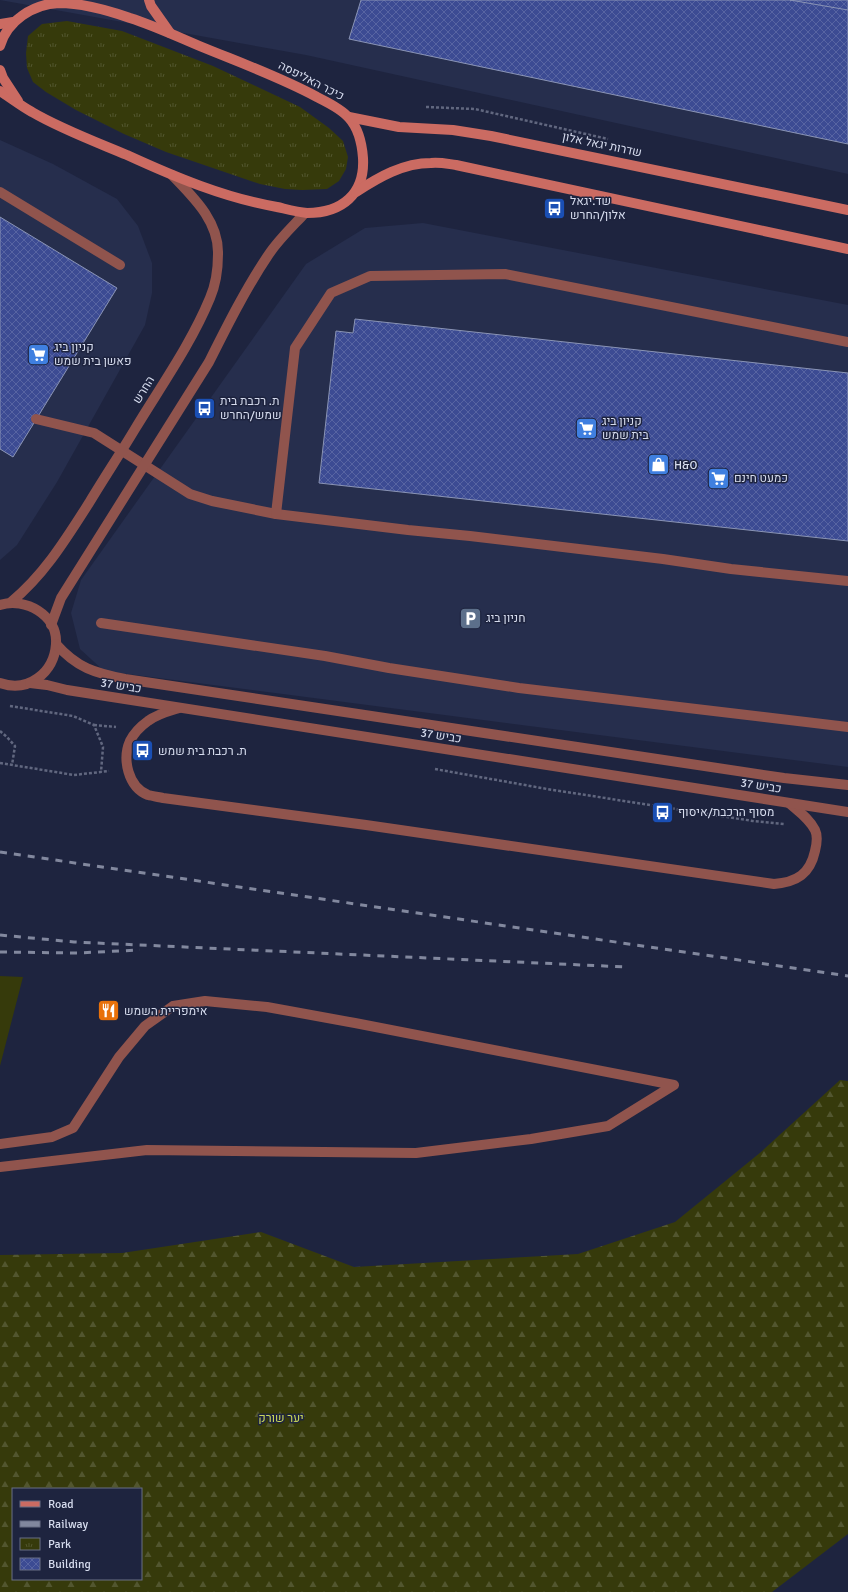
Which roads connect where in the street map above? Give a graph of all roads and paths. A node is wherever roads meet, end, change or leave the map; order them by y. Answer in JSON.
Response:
{"nodes":[{"id":1,"x":42,"y":0,"type":"edge"},
{"id":2,"x":149,"y":0,"type":"edge"},
{"id":3,"x":24,"y":14,"type":"junction"},
{"id":4,"x":13,"y":22,"type":"junction"},
{"id":5,"x":0,"y":24,"type":"edge"},
{"id":6,"x":170,"y":33,"type":"junction"},
{"id":7,"x":0,"y":46,"type":"edge"},
{"id":8,"x":0,"y":70,"type":"edge"},
{"id":9,"x":0,"y":91,"type":"edge"},
{"id":10,"x":20,"y":104,"type":"junction"},
{"id":11,"x":349,"y":117,"type":"junction"},
{"id":12,"x":172,"y":175,"type":"junction"},
{"id":13,"x":0,"y":192,"type":"edge"},
{"id":14,"x":356,"y":192,"type":"junction"},
{"id":15,"x":848,"y":210,"type":"edge"},
{"id":16,"x":305,"y":213,"type":"junction"},
{"id":17,"x":848,"y":249,"type":"edge"},
{"id":18,"x":120,"y":265,"type":"dead end"},
{"id":19,"x":848,"y":342,"type":"edge"},
{"id":20,"x":36,"y":419,"type":"dead end"},
{"id":21,"x":122,"y":451,"type":"junction"},
{"id":22,"x":145,"y":465,"type":"junction"},
{"id":23,"x":276,"y":514,"type":"junction"},
{"id":24,"x":848,"y":582,"type":"edge"},
{"id":25,"x":11,"y":602,"type":"junction"},
{"id":26,"x":0,"y":605,"type":"edge"},
{"id":27,"x":101,"y":623,"type":"dead end"},
{"id":28,"x":51,"y":625,"type":"junction"},
{"id":29,"x":56,"y":644,"type":"junction"},
{"id":30,"x":0,"y":683,"type":"edge"},
{"id":31,"x":30,"y":683,"type":"junction"},
{"id":32,"x":6,"y":705,"type":"dead end"},
{"id":33,"x":180,"y":708,"type":"junction"},
{"id":34,"x":848,"y":727,"type":"edge"},
{"id":35,"x":0,"y":731,"type":"edge"},
{"id":36,"x":0,"y":763,"type":"edge"},
{"id":37,"x":12,"y":765,"type":"junction"},
{"id":38,"x":428,"y":768,"type":"dead end"},
{"id":39,"x":128,"y":769,"type":"junction"},
{"id":40,"x":101,"y":772,"type":"junction"},
{"id":41,"x":848,"y":785,"type":"edge"},
{"id":42,"x":789,"y":803,"type":"junction"},
{"id":43,"x":848,"y":812,"type":"edge"},
{"id":44,"x":813,"y":827,"type":"junction"},
{"id":45,"x":0,"y":1144,"type":"edge"},
{"id":46,"x":0,"y":1167,"type":"edge"}],
"edges":[{"from":1,"to":3,"type":"main road"},
{"from":2,"to":6,"type":"main road"},
{"from":3,"to":4,"type":"main road","name":"כיכר האליפסה"},
{"from":3,"to":6,"type":"main road","name":"כיכר האליפסה"},
{"from":4,"to":5,"type":"main road"},
{"from":4,"to":7,"type":"main road","name":"כיכר האליפסה"},
{"from":6,"to":11,"type":"main road","name":"כיכר האליפסה"},
{"from":8,"to":10,"type":"main road"},
{"from":9,"to":10,"type":"main road"},
{"from":10,"to":12,"type":"main road"},
{"from":11,"to":14,"type":"main road","name":"כיכר האליפסה"},
{"from":11,"to":15,"type":"main road","name":"שדרות יגאל אלון"},
{"from":12,"to":16,"type":"main road"},
{"from":12,"to":21,"type":"street","name":"החרש"},
{"from":13,"to":18,"type":"street"},
{"from":14,"to":16,"type":"main road"},
{"from":14,"to":17,"type":"main road"},
{"from":16,"to":22,"type":"street"},
{"from":19,"to":23,"type":"street"},
{"from":20,"to":21,"type":"street"},
{"from":21,"to":22,"type":"street"},
{"from":21,"to":25,"type":"street","name":"החרש"},
{"from":22,"to":23,"type":"street"},
{"from":22,"to":28,"type":"street"},
{"from":23,"to":24,"type":"street"},
{"from":25,"to":26,"type":"street"},
{"from":25,"to":28,"type":"street"},
{"from":27,"to":34,"type":"street"},
{"from":28,"to":29,"type":"street"},
{"from":29,"to":31,"type":"street"},
{"from":29,"to":41,"type":"street","name":"כביש 37"},
{"from":30,"to":31,"type":"street","name":"כביש 37"},
{"from":31,"to":33,"type":"street","name":"כביש 37"},
{"from":32,"to":40,"type":"path"},
{"from":33,"to":39,"type":"street"},
{"from":33,"to":42,"type":"street","name":"כביש 37"},
{"from":35,"to":37,"type":"path"},
{"from":36,"to":37,"type":"path"},
{"from":37,"to":40,"type":"path"},
{"from":38,"to":44,"type":"path"},
{"from":39,"to":40,"type":"path"},
{"from":39,"to":44,"type":"street"},
{"from":42,"to":43,"type":"street","name":"כביש 37"},
{"from":42,"to":44,"type":"street"},
{"from":45,"to":46,"type":"street"}]}
